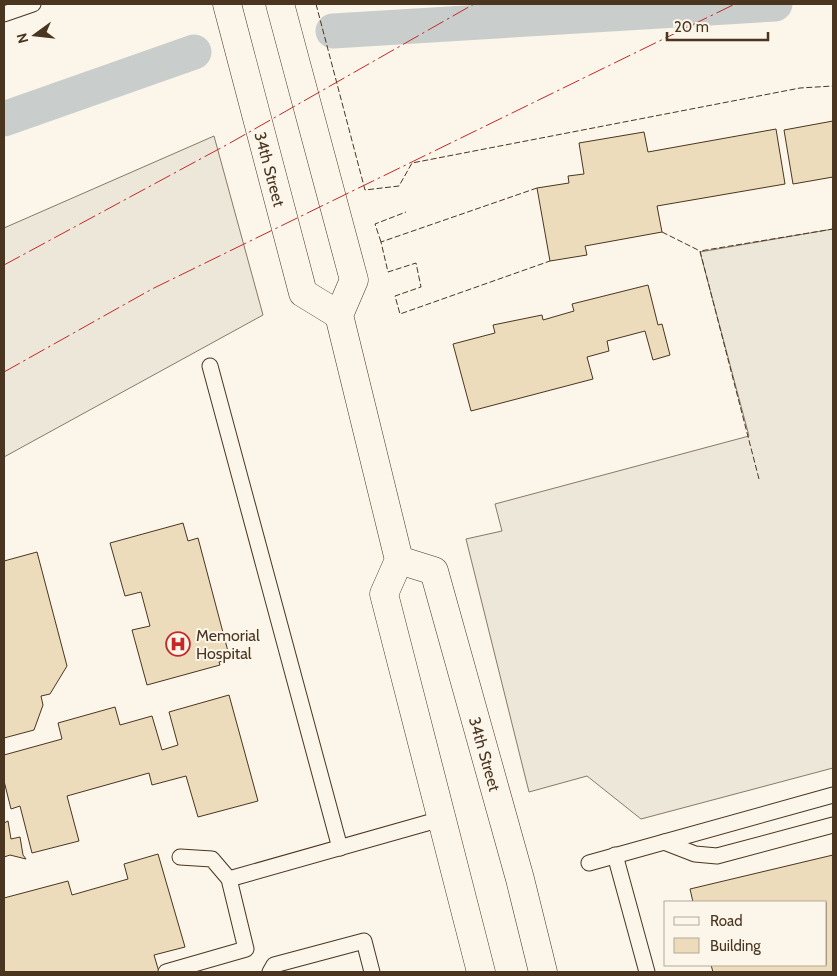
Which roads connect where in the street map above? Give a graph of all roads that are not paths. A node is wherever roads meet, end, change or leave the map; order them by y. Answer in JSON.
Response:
{"nodes":[{"id":1,"x":33,"y":4,"type":"edge"},
{"id":2,"x":227,"y":4,"type":"edge"},
{"id":3,"x":280,"y":4,"type":"edge"},
{"id":4,"x":4,"y":14,"type":"edge"},
{"id":5,"x":339,"y":315,"type":"junction"},
{"id":6,"x":210,"y":366,"type":"dead end"},
{"id":7,"x":399,"y":560,"type":"junction"},
{"id":8,"x":833,"y":795,"type":"edge"},
{"id":9,"x":441,"y":819,"type":"junction"},
{"id":10,"x":833,"y":825,"type":"edge"},
{"id":11,"x":664,"y":842,"type":"junction"},
{"id":12,"x":340,"y":848,"type":"junction"},
{"id":13,"x":615,"y":855,"type":"junction"},
{"id":14,"x":180,"y":857,"type":"dead end"},
{"id":15,"x":589,"y":863,"type":"dead end"},
{"id":16,"x":229,"y":879,"type":"junction"},
{"id":17,"x":166,"y":972,"type":"edge"},
{"id":18,"x":270,"y":972,"type":"edge"},
{"id":19,"x":372,"y":972,"type":"edge"},
{"id":20,"x":481,"y":972,"type":"edge"},
{"id":21,"x":543,"y":972,"type":"edge"},
{"id":22,"x":647,"y":972,"type":"edge"}],
"edges":[{"from":1,"to":4,"type":"lane"},
{"from":2,"to":5,"type":"street","name":"34th Street"},
{"from":3,"to":5,"type":"street"},
{"from":5,"to":7,"type":"street"},
{"from":6,"to":12,"type":"lane"},
{"from":7,"to":9,"type":"street"},
{"from":7,"to":21,"type":"street","name":"34th Street"},
{"from":8,"to":11,"type":"lane"},
{"from":9,"to":12,"type":"lane"},
{"from":9,"to":20,"type":"street"},
{"from":10,"to":11,"type":"lane"},
{"from":11,"to":13,"type":"lane"},
{"from":12,"to":16,"type":"lane"},
{"from":13,"to":15,"type":"lane"},
{"from":13,"to":22,"type":"lane"},
{"from":14,"to":16,"type":"lane"},
{"from":16,"to":17,"type":"lane"},
{"from":18,"to":19,"type":"lane"}]}
